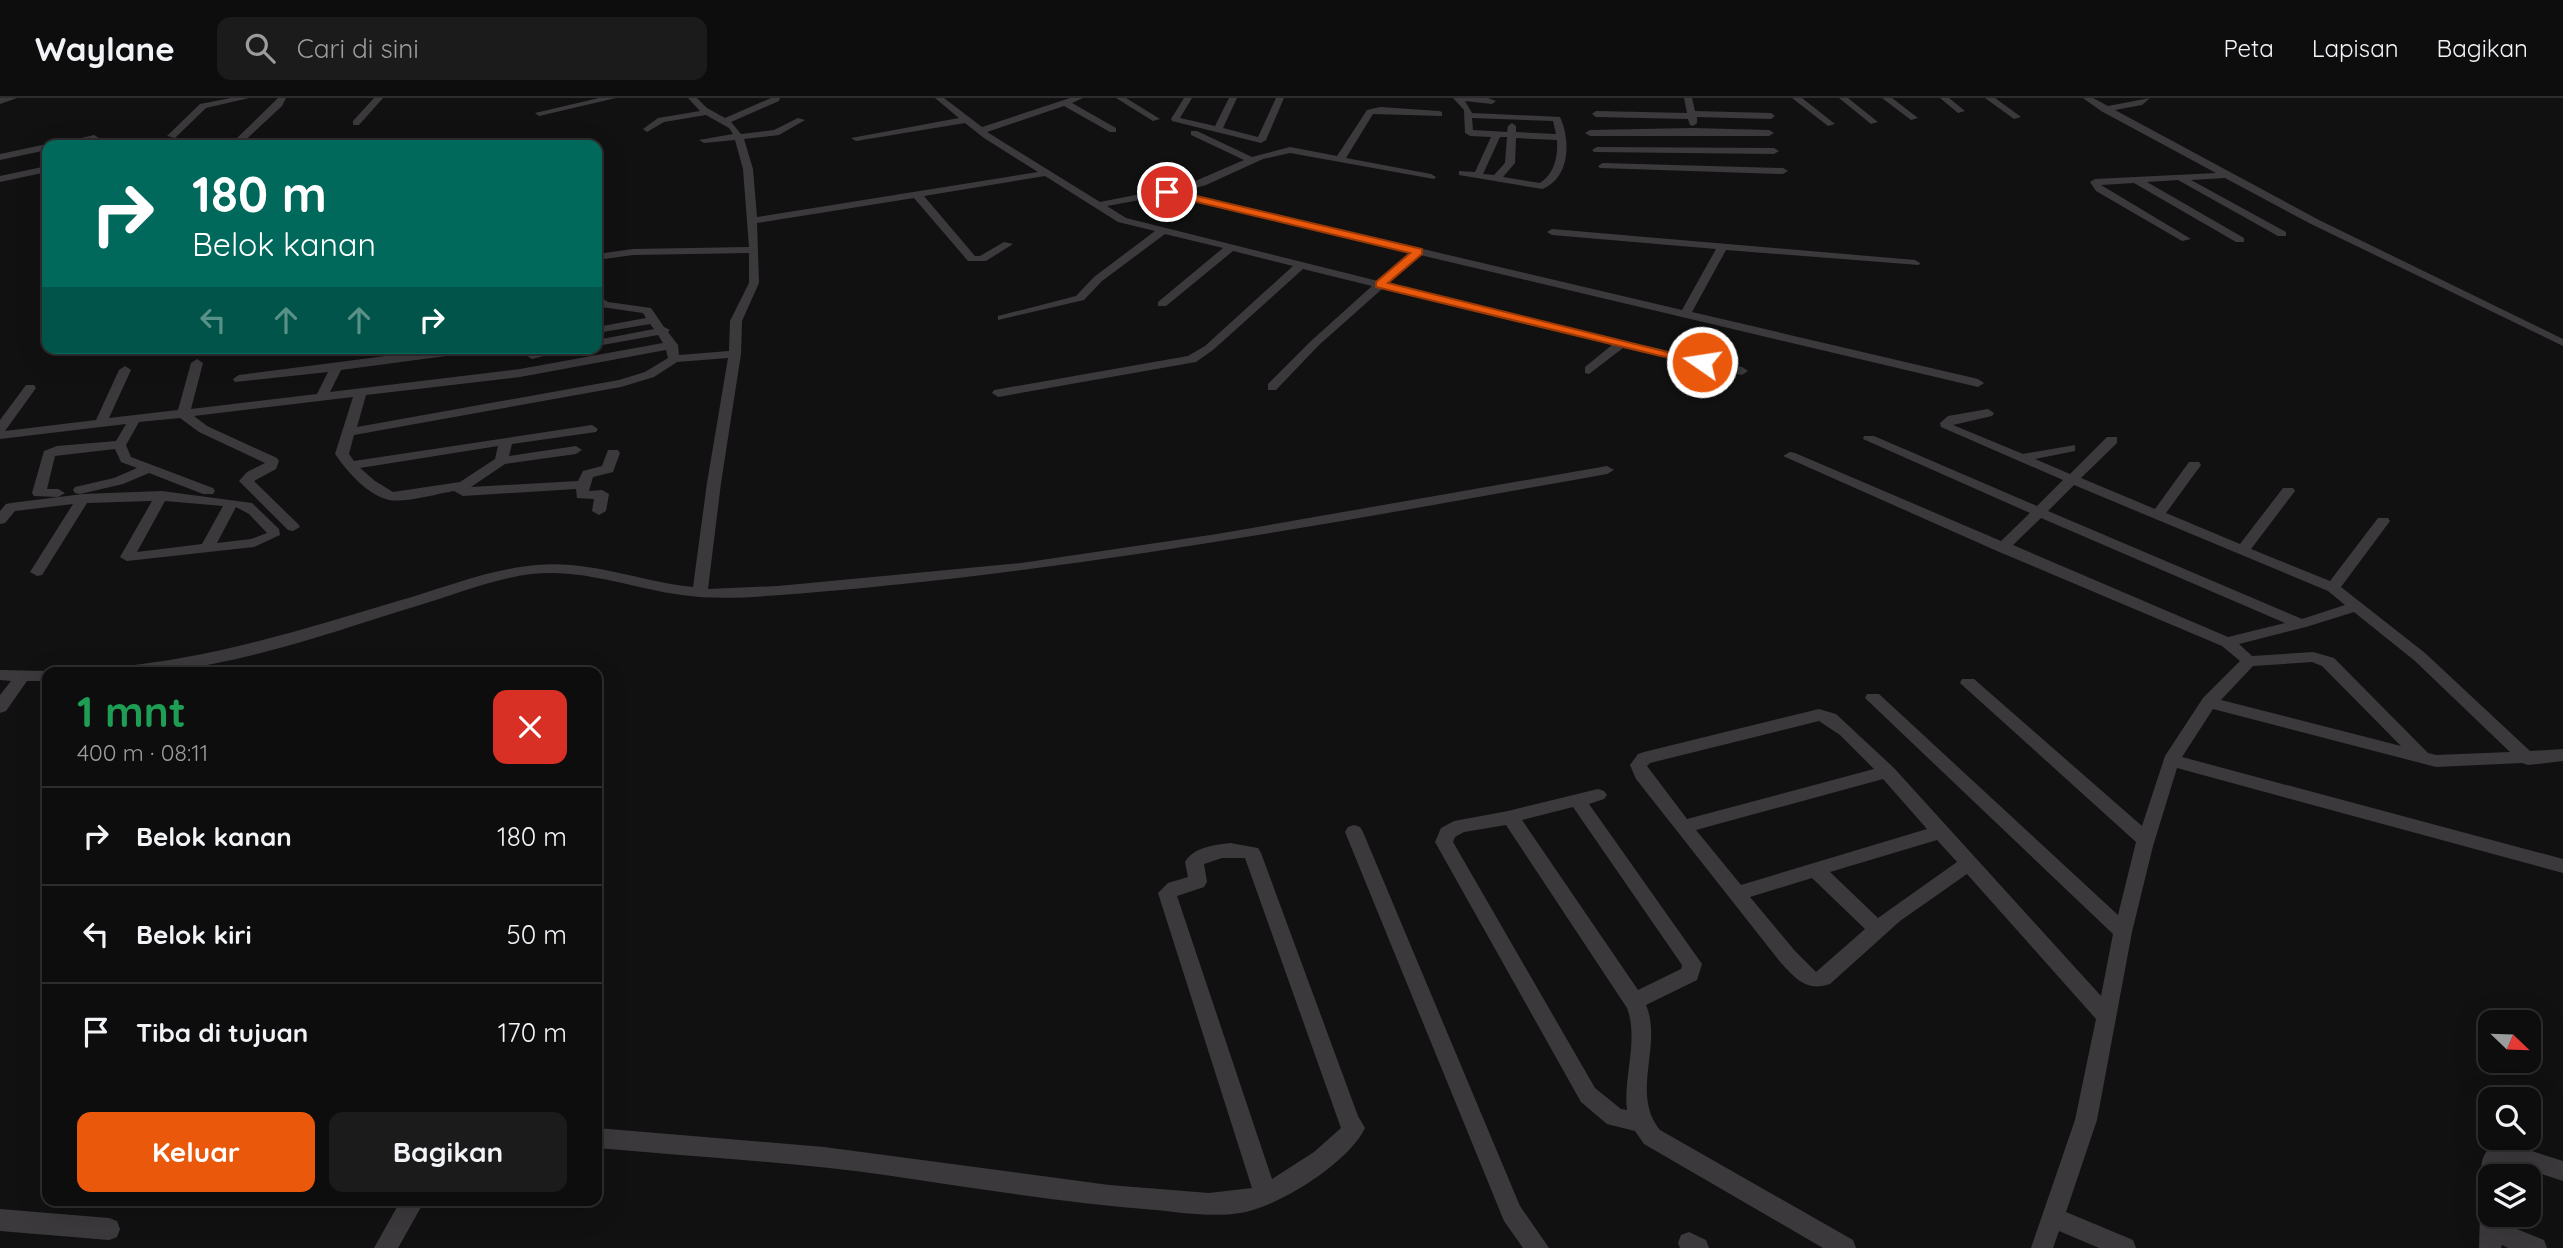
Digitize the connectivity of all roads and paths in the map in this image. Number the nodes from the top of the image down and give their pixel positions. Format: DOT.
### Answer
graph roads {
  1 [pos="12,98"];
  2 [pos="245,98"];
  3 [pos="282,98"];
  4 [pos="379,98"];
  5 [pos="612,98"];
  6 [pos="692,98"];
  7 [pos="939,98"];
  8 [pos="1079,98"];
  9 [pos="1120,98"];
  10 [pos="1233,98"];
  11 [pos="1280,98"];
  12 [pos="1458,98"];
  13 [pos="1680,98"];
  14 [pos="1688,98"];
  15 [pos="1796,98"];
  16 [pos="1843,98"];
  17 [pos="1886,98"];
  18 [pos="1944,98"];
  19 [pos="1990,98"];
  20 [pos="2087,98"];
  21 [pos="776,99"];
  22 [pos="1184,100"];
  23 [pos="2138,100"];
  24 [pos="0,101"];
  25 [pos="1492,101"];
  26 [pos="571,102"];
  27 [pos="1066,103"];
  28 [pos="2104,109"];
  29 [pos="1961,111"];
  30 [pos="707,112"];
  31 [pos="538,113"];
  32 [pos="1439,114"];
  33 [pos="1596,114"];
  34 [pos="1467,115"];
  35 [pos="1692,115"];
  36 [pos="583,116"];
  37 [pos="1771,116"];
  38 [pos="1513,117"];
  39 [pos="2017,117"];
  40 [pos="1914,118"];
  41 [pos="1156,119"];
  42 [pos="801,120"];
  43 [pos="965,120"];
  44 [pos="726,121"];
  45 [pos="1874,122"];
  46 [pos="356,123"];
  47 [pos="1831,124"];
  48 [pos="647,129"];
  49 [pos="1113,130"];
  50 [pos="1217,130"];
  51 [pos="980,131"];
  52 [pos="1194,133"];
  53 [pos="1590,133"];
  54 [pos="1769,134"];
  55 [pos="1496,135"];
  56 [pos="172,136"];
  57 [pos="1511,136"];
  58 [pos="739,137"];
  59 [pos="1561,137"];
  60 [pos="856,138"];
  61 [pos="1695,139"];
  62 [pos="240,140"];
  63 [pos="704,140"];
  64 [pos="1774,147"];
  65 [pos="42,148"];
  66 [pos="1597,150"];
  67 [pos="0,157"];
  68 [pos="1341,158"];
  69 [pos="1254,161"];
  70 [pos="1603,166"];
  71 [pos="42,170"];
  72 [pos="1702,170"];
  73 [pos="1783,171"];
  74 [pos="1049,173"];
  75 [pos="1462,173"];
  76 [pos="2227,175"];
  77 [pos="1478,176"];
  78 [pos="1432,177"];
  79 [pos="2179,177"];
  80 [pos="1497,178"];
  81 [pos="0,179"];
  82 [pos="41,180"];
  83 [pos="2136,180"];
  84 [pos="0,188"];
  85 [pos="1167,192"];
  86 [pos="918,196"];
  87 [pos="1099,205"];
  88 [pos="753,221"];
  89 [pos="1163,230"];
  90 [pos="1552,232"];
  91 [pos="2282,234"];
  92 [pos="2186,239"];
  93 [pos="2240,240"];
  94 [pos="1008,244"];
  95 [pos="1723,245"];
  96 [pos="1231,247"];
  97 [pos="754,250"];
  98 [pos="1418,251"];
  99 [pos="602,256"];
  100 [pos="1915,263"];
  101 [pos="1301,265"];
  102 [pos="1380,284"];
  103 [pos="602,303"];
  104 [pos="1163,304"];
  105 [pos="1686,313"];
  106 [pos="1002,318"];
  107 [pos="652,320"];
  108 [pos="602,329"];
  109 [pos="664,330"];
  110 [pos="602,342"];
  111 [pos="2563,343"];
  112 [pos="1621,344"];
  113 [pos="672,345"];
  114 [pos="397,354"];
  115 [pos="537,354"];
  116 [pos="735,354"];
  117 [pos="532,355"];
  118 [pos="674,359"];
  119 [pos="197,363"];
  120 [pos="336,367"];
  121 [pos="125,370"];
  122 [pos="1589,370"];
  123 [pos="1741,371"];
  124 [pos="239,379"];
  125 [pos="1978,383"];
  126 [pos="1272,387"];
  127 [pos="30,388"];
  128 [pos="361,392"];
  129 [pos="998,393"];
  130 [pos="322,397"];
  131 [pos="1988,413"];
  132 [pos="183,414"];
  133 [pos="135,419"];
  134 [pos="100,424"];
  135 [pos="0,429"];
  136 [pos="592,429"];
  137 [pos="349,432"];
  138 [pos="0,435"];
  139 [pos="1868,439"];
  140 [pos="2112,440"];
  141 [pos="506,441"];
  142 [pos="120,445"];
  143 [pos="2070,448"];
  144 [pos="576,450"];
  145 [pos="613,453"];
  146 [pos="1790,456"];
  147 [pos="2021,458"];
  148 [pos="126,459"];
  149 [pos="501,461"];
  150 [pos="2194,465"];
  151 [pos="350,466"];
  152 [pos="148,468"];
  153 [pos="608,469"];
  154 [pos="1607,470"];
  155 [pos="2072,480"];
  156 [pos="118,481"];
  157 [pos="583,485"];
  158 [pos="464,486"];
  159 [pos="208,491"];
  160 [pos="2288,491"];
  161 [pos="602,494"];
  162 [pos="162,495"];
  163 [pos="83,498"];
  164 [pos="231,503"];
  165 [pos="5,507"];
  166 [pos="599,511"];
  167 [pos="2038,514"];
  168 [pos="2157,516"];
  169 [pos="0,520"];
  170 [pos="2383,521"];
  171 [pos="293,527"];
  172 [pos="207,548"];
  173 [pos="2003,548"];
  174 [pos="2242,551"];
  175 [pos="37,572"];
  176 [pos="2333,588"];
  177 [pos="700,593"];
  178 [pos="2356,606"];
  179 [pos="2301,624"];
  180 [pos="2227,642"];
  181 [pos="2249,661"];
  182 [pos="172,667"];
  183 [pos="0,675"];
  184 [pos="42,676"];
  185 [pos="22,677"];
  186 [pos="1968,683"];
  187 [pos="1873,698"];
  188 [pos="2208,702"];
  189 [pos="0,707"];
  190 [pos="2563,755"];
  191 [pos="2423,758"];
  192 [pos="2528,759"];
  193 [pos="2171,760"];
  194 [pos="1888,772"];
  195 [pos="1598,795"];
  196 [pos="1577,800"];
  197 [pos="1513,817"];
  198 [pos="1685,826"];
  199 [pos="1354,832"];
  200 [pos="1940,832"];
  201 [pos="2146,840"];
  202 [pos="1969,863"];
  203 [pos="2563,866"];
  204 [pos="1816,870"];
  205 [pos="1739,894"];
  206 [pos="1878,930"];
  207 [pos="2123,932"];
  208 [pos="1634,1001"];
  209 [pos="2105,1016"];
  210 [pos="1640,1123"];
  211 [pos="602,1138"];
  212 [pos="2493,1164"];
  213 [pos="2541,1164"];
  214 [pos="2541,1164"];
  215 [pos="2563,1171"];
  216 [pos="1265,1193"];
  217 [pos="410,1206"];
  218 [pos="2052,1217"];
  219 [pos="0,1220"];
  220 [pos="109,1229"];
  221 [pos="2490,1231"];
  222 [pos="384,1248"];
  223 [pos="1538,1248"];
  224 [pos="1845,1248"];
  225 [pos="2042,1248"];
  226 [pos="2125,1248"];
  227 [pos="2536,1248"];
  1 -- 24 [label="street"];
  2 -- 56 [label="street"];
  3 -- 62 [label="street"];
  4 -- 46 [label="street"];
  5 -- 26 [label="street"];
  6 -- 30 [label="street"];
  7 -- 43 [label="street"];
  8 -- 27 [label="street"];
  9 -- 41 [label="street"];
  10 -- 50 [label="street"];
  11 -- 50 [label="street"];
  12 -- 25 [label="street"];
  12 -- 34 [label="street"];
  13 -- 14 [label="street"];
  14 -- 35 [label="street"];
  15 -- 47 [label="street"];
  16 -- 45 [label="street"];
  17 -- 40 [label="street"];
  18 -- 29 [label="street"];
  19 -- 39 [label="street"];
  20 -- 28 [label="street"];
  21 -- 44 [label="street"];
  22 -- 50 [label="street"];
  23 -- 28 [label="street"];
  26 -- 31 [label="street"];
  26 -- 36 [label="street"];
  27 -- 49 [label="street"];
  27 -- 51 [label="street"];
  28 -- 76 [label="street"];
  30 -- 44 [label="street"];
  30 -- 48 [label="street"];
  32 -- 68 [label="street"];
  33 -- 35 [label="street"];
  34 -- 38 [label="street"];
  34 -- 55 [label="street"];
  35 -- 37 [label="street"];
  35 -- 61 [label="street"];
  38 -- 57 [label="street"];
  38 -- 59 [label="street"];
  42 -- 58 [label="street"];
  43 -- 51 [label="street"];
  43 -- 60 [label="street"];
  44 -- 58 [label="street"];
  51 -- 74 [label="street"];
  52 -- 69 [label="street"];
  53 -- 61 [label="street"];
  54 -- 61 [label="street"];
  55 -- 57 [label="street"];
  55 -- 77 [label="street"];
  57 -- 59 [label="street"];
  57 -- 80 [label="street"];
  58 -- 63 [label="street"];
  58 -- 88 [label="street"];
  59 -- 80 [label="street"];
  61 -- 64 [label="street"];
  61 -- 66 [label="street"];
  61 -- 72 [label="street"];
  65 -- 67 [label="street"];
  68 -- 69 [label="street"];
  68 -- 78 [label="street"];
  69 -- 85 [label="street"];
  70 -- 72 [label="street"];
  71 -- 81 [label="street"];
  72 -- 73 [label="street"];
  74 -- 86 [label="street"];
  74 -- 87 [label="street"];
  75 -- 77 [label="street"];
  76 -- 79 [label="street"];
  76 -- 111 [label="street"];
  77 -- 80 [label="street"];
  79 -- 83 [label="street"];
  79 -- 91 [label="street"];
  82 -- 84 [label="street"];
  83 -- 92 [label="street"];
  83 -- 93 [label="street"];
  85 -- 87 [label="street"];
  85 -- 98 [label="street"];
  86 -- 88 [label="street"];
  86 -- 94 [label="street"];
  87 -- 89 [label="street"];
  88 -- 97 [label="street"];
  89 -- 96 [label="street"];
  89 -- 106 [label="street"];
  90 -- 95 [label="street"];
  95 -- 100 [label="street"];
  95 -- 105 [label="street"];
  96 -- 101 [label="street"];
  96 -- 104 [label="street"];
  97 -- 99 [label="street"];
  97 -- 116 [label="street"];
  98 -- 102 [label="street"];
  98 -- 105 [label="street"];
  101 -- 102 [label="street"];
  101 -- 129 [label="street"];
  102 -- 112 [label="street"];
  102 -- 126 [label="street"];
  103 -- 107 [label="street"];
  105 -- 125 [label="street"];
  107 -- 108 [label="street"];
  107 -- 109 [label="street"];
  109 -- 110 [label="street"];
  109 -- 113 [label="street"];
  112 -- 122 [label="street"];
  112 -- 123 [label="street"];
  113 -- 118 [label="street"];
  113 -- 128 [label="street"];
  114 -- 120 [label="street"];
  115 -- 117 [label="street"];
  116 -- 118 [label="street"];
  116 -- 177 [label="street"];
  118 -- 137 [label="street"];
  119 -- 132 [label="street"];
  120 -- 124 [label="street"];
  120 -- 130 [label="street"];
  121 -- 134 [label="street"];
  127 -- 135 [label="street"];
  128 -- 130 [label="street"];
  128 -- 137 [label="street"];
  130 -- 132 [label="street"];
  131 -- 147 [label="street"];
  132 -- 133 [label="street"];
  132 -- 171 [label="street"];
  133 -- 134 [label="street"];
  133 -- 142 [label="street"];
  134 -- 138 [label="street"];
  136 -- 141 [label="street"];
  137 -- 151 [label="street"];
  139 -- 167 [label="street"];
  140 -- 155 [label="street"];
  141 -- 149 [label="street"];
  141 -- 151 [label="street"];
  142 -- 148 [label="street"];
  142 -- 156 [label="street"];
  143 -- 147 [label="street"];
  144 -- 149 [label="street"];
  145 -- 153 [label="street"];
  146 -- 173 [label="street"];
  147 -- 155 [label="street"];
  148 -- 152 [label="street"];
  148 -- 156 [label="street"];
  149 -- 158 [label="street"];
  150 -- 168 [label="street"];
  151 -- 158 [label="street"];
  152 -- 156 [label="street"];
  152 -- 159 [label="street"];
  153 -- 157 [label="street"];
  153 -- 161 [label="street"];
  154 -- 177 [label="street"];
  155 -- 167 [label="street"];
  155 -- 168 [label="street"];
  157 -- 158 [label="street"];
  157 -- 161 [label="street"];
  160 -- 174 [label="street"];
  161 -- 166 [label="street"];
  162 -- 163 [label="street"];
  162 -- 164 [label="street"];
  162 -- 172 [label="street"];
  163 -- 165 [label="street"];
  163 -- 175 [label="street"];
  164 -- 172 [label="street"];
  164 -- 172 [label="street"];
  165 -- 169 [label="street"];
  167 -- 173 [label="street"];
  167 -- 179 [label="street"];
  168 -- 174 [label="street"];
  170 -- 176 [label="street"];
  173 -- 180 [label="street"];
  174 -- 176 [label="street"];
  176 -- 178 [label="street"];
  177 -- 182 [label="street"];
  178 -- 179 [label="street"];
  178 -- 192 [label="street"];
  179 -- 180 [label="street"];
  180 -- 181 [label="street"];
  181 -- 188 [label="street"];
  181 -- 191 [label="street"];
  183 -- 185 [label="street"];
  184 -- 185 [label="street"];
  185 -- 189 [label="street"];
  186 -- 201 [label="street"];
  187 -- 207 [label="street"];
  188 -- 191 [label="street"];
  188 -- 193 [label="street"];
  190 -- 192 [label="street"];
  191 -- 192 [label="street"];
  193 -- 201 [label="street"];
  193 -- 203 [label="street"];
  194 -- 198 [label="street"];
  194 -- 198 [label="street"];
  194 -- 200 [label="street"];
  195 -- 196 [label="street"];
  196 -- 197 [label="street"];
  196 -- 208 [label="street"];
  197 -- 208 [label="street"];
  197 -- 210 [label="street"];
  198 -- 205 [label="street"];
  199 -- 223 [label="street"];
  200 -- 202 [label="street"];
  200 -- 204 [label="street"];
  201 -- 207 [label="street"];
  202 -- 206 [label="street"];
  202 -- 209 [label="street"];
  204 -- 205 [label="street"];
  204 -- 206 [label="street"];
  205 -- 206 [label="street"];
  207 -- 209 [label="street"];
  208 -- 210 [label="street"];
  209 -- 218 [label="street"];
  210 -- 224 [label="street"];
  211 -- 216 [label="street"];
  212 -- 213 [label="street"];
  214 -- 215 [label="street"];
  216 -- 216 [label="street"];
  217 -- 222 [label="street"];
  218 -- 225 [label="street"];
  218 -- 226 [label="street"];
  219 -- 220 [label="street"];
  221 -- 227 [label="street"];
}
